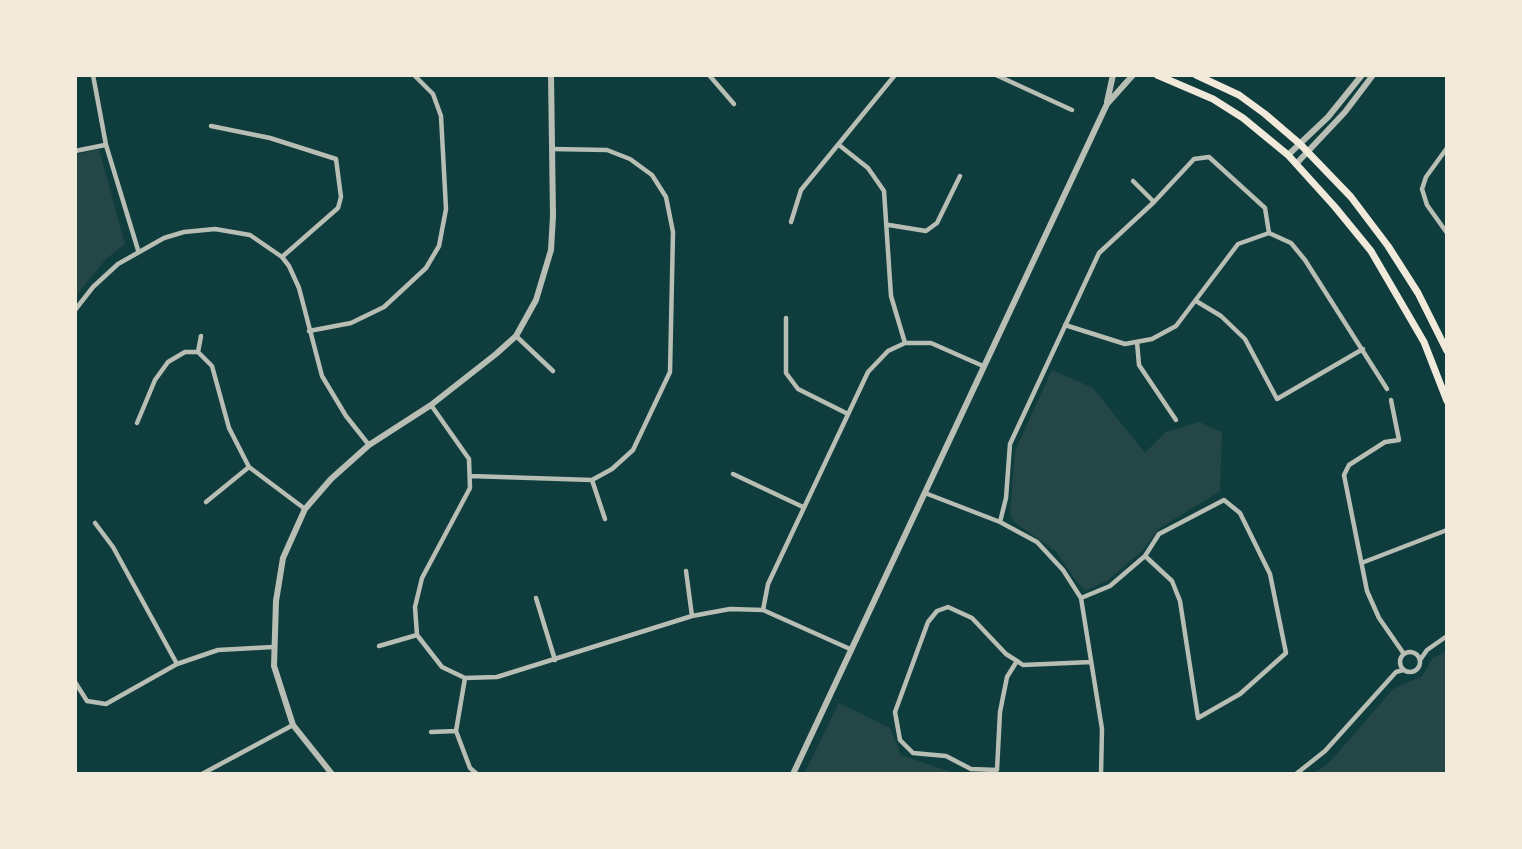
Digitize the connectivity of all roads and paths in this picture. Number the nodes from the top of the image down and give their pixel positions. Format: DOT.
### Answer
graph roads {
  1 [pos="93,75"];
  2 [pos="551,75"];
  3 [pos="709,75"];
  4 [pos="895,75"];
  5 [pos="996,75"];
  6 [pos="1113,75"];
  7 [pos="1133,75"];
  8 [pos="1157,75"];
  9 [pos="1196,75"];
  10 [pos="1362,75"];
  11 [pos="1374,75"];
  12 [pos="416,76"];
  13 [pos="734,104"];
  14 [pos="1107,104"];
  15 [pos="1072,110"];
  16 [pos="211,125"];
  17 [pos="1300,144"];
  18 [pos="106,145"];
  19 [pos="839,145"];
  20 [pos="1447,148"];
  21 [pos="551,149"];
  22 [pos="75,151"];
  23 [pos="1308,152"];
  24 [pos="1288,155"];
  25 [pos="1296,164"];
  26 [pos="960,176"];
  27 [pos="1133,181"];
  28 [pos="1154,202"];
  29 [pos="791,222"];
  30 [pos="889,225"];
  31 [pos="1446,231"];
  32 [pos="1269,233"];
  33 [pos="138,250"];
  34 [pos="282,257"];
  35 [pos="1196,301"];
  36 [pos="75,310"];
  37 [pos="786,318"];
  38 [pos="1065,325"];
  39 [pos="309,331"];
  40 [pos="201,336"];
  41 [pos="516,336"];
  42 [pos="1137,342"];
  43 [pos="905,344"];
  44 [pos="1363,349"];
  45 [pos="1447,351"];
  46 [pos="198,352"];
  47 [pos="983,366"];
  48 [pos="553,371"];
  49 [pos="1387,389"];
  50 [pos="1391,400"];
  51 [pos="1447,401"];
  52 [pos="431,405"];
  53 [pos="848,414"];
  54 [pos="1176,420"];
  55 [pos="137,423"];
  56 [pos="369,445"];
  57 [pos="249,467"];
  58 [pos="733,474"];
  59 [pos="470,476"];
  60 [pos="592,480"];
  61 [pos="925,494"];
  62 [pos="206,502"];
  63 [pos="803,507"];
  64 [pos="305,509"];
  65 [pos="606,519"];
  66 [pos="1000,522"];
  67 [pos="95,523"];
  68 [pos="1447,530"];
  69 [pos="1145,556"];
  70 [pos="1364,562"];
  71 [pos="686,571"];
  72 [pos="536,598"];
  73 [pos="1081,598"];
  74 [pos="763,610"];
  75 [pos="692,616"];
  76 [pos="417,635"];
  77 [pos="1447,636"];
  78 [pos="379,646"];
  79 [pos="273,648"];
  80 [pos="850,649"];
  81 [pos="1404,654"];
  82 [pos="555,660"];
  83 [pos="1420,660"];
  84 [pos="1017,661"];
  85 [pos="1091,662"];
  86 [pos="177,664"];
  87 [pos="1403,670"];
  88 [pos="465,678"];
  89 [pos="75,682"];
  90 [pos="293,725"];
  91 [pos="456,731"];
  92 [pos="431,732"];
  93 [pos="202,774"];
  94 [pos="332,774"];
  95 [pos="477,774"];
  96 [pos="793,774"];
  97 [pos="1101,774"];
  98 [pos="1296,774"];
  1 -- 18 [label="street"];
  2 -- 21 [label="street"];
  3 -- 13 [label="street"];
  4 -- 19 [label="street"];
  5 -- 15 [label="street"];
  6 -- 14 [label="street"];
  7 -- 14 [label="street"];
  8 -- 24 [label="main road"];
  9 -- 17 [label="main road"];
  10 -- 17 [label="street"];
  11 -- 23 [label="street"];
  12 -- 39 [label="street"];
  14 -- 47 [label="street"];
  16 -- 34 [label="street"];
  17 -- 23 [label="main road"];
  17 -- 24 [label="street"];
  18 -- 22 [label="street"];
  18 -- 33 [label="street"];
  19 -- 29 [label="street"];
  19 -- 30 [label="street"];
  20 -- 31 [label="street"];
  21 -- 41 [label="street"];
  21 -- 60 [label="street"];
  23 -- 25 [label="street"];
  23 -- 45 [label="main road"];
  24 -- 25 [label="main road"];
  25 -- 51 [label="main road"];
  26 -- 30 [label="street"];
  27 -- 28 [label="street"];
  28 -- 32 [label="street"];
  28 -- 38 [label="street"];
  30 -- 43 [label="street"];
  32 -- 35 [label="street"];
  32 -- 44 [label="street"];
  33 -- 34 [label="street"];
  33 -- 36 [label="street"];
  34 -- 39 [label="street"];
  35 -- 42 [label="street"];
  35 -- 44 [label="street"];
  37 -- 53 [label="street"];
  38 -- 42 [label="street"];
  38 -- 66 [label="street"];
  39 -- 56 [label="street"];
  40 -- 46 [label="street"];
  41 -- 48 [label="street"];
  41 -- 52 [label="street"];
  42 -- 54 [label="street"];
  43 -- 47 [label="street"];
  43 -- 53 [label="street"];
  44 -- 49 [label="street"];
  46 -- 55 [label="street"];
  46 -- 57 [label="street"];
  47 -- 61 [label="street"];
  50 -- 70 [label="street"];
  52 -- 56 [label="street"];
  52 -- 59 [label="street"];
  53 -- 63 [label="street"];
  56 -- 64 [label="street"];
  57 -- 62 [label="street"];
  57 -- 64 [label="street"];
  58 -- 63 [label="street"];
  59 -- 60 [label="street"];
  59 -- 76 [label="street"];
  60 -- 65 [label="street"];
  61 -- 66 [label="street"];
  61 -- 80 [label="street"];
  63 -- 74 [label="street"];
  64 -- 79 [label="street"];
  66 -- 73 [label="street"];
  67 -- 86 [label="street"];
  68 -- 70 [label="street"];
  69 -- 69 [label="street"];
  69 -- 73 [label="street"];
  70 -- 81 [label="street"];
  71 -- 75 [label="street"];
  72 -- 82 [label="street"];
  73 -- 85 [label="street"];
  74 -- 75 [label="street"];
  74 -- 80 [label="street"];
  75 -- 82 [label="street"];
  76 -- 78 [label="street"];
  76 -- 88 [label="street"];
  77 -- 83 [label="street"];
  79 -- 86 [label="street"];
  79 -- 90 [label="street"];
  80 -- 96 [label="street"];
  81 -- 83 [label="street"];
  81 -- 87 [label="street"];
  82 -- 88 [label="street"];
  83 -- 87 [label="street"];
  84 -- 84 [label="street"];
  84 -- 85 [label="street"];
  85 -- 97 [label="street"];
  86 -- 89 [label="street"];
  87 -- 98 [label="street"];
  88 -- 91 [label="street"];
  90 -- 93 [label="street"];
  90 -- 94 [label="street"];
  91 -- 92 [label="street"];
  91 -- 95 [label="street"];
}
